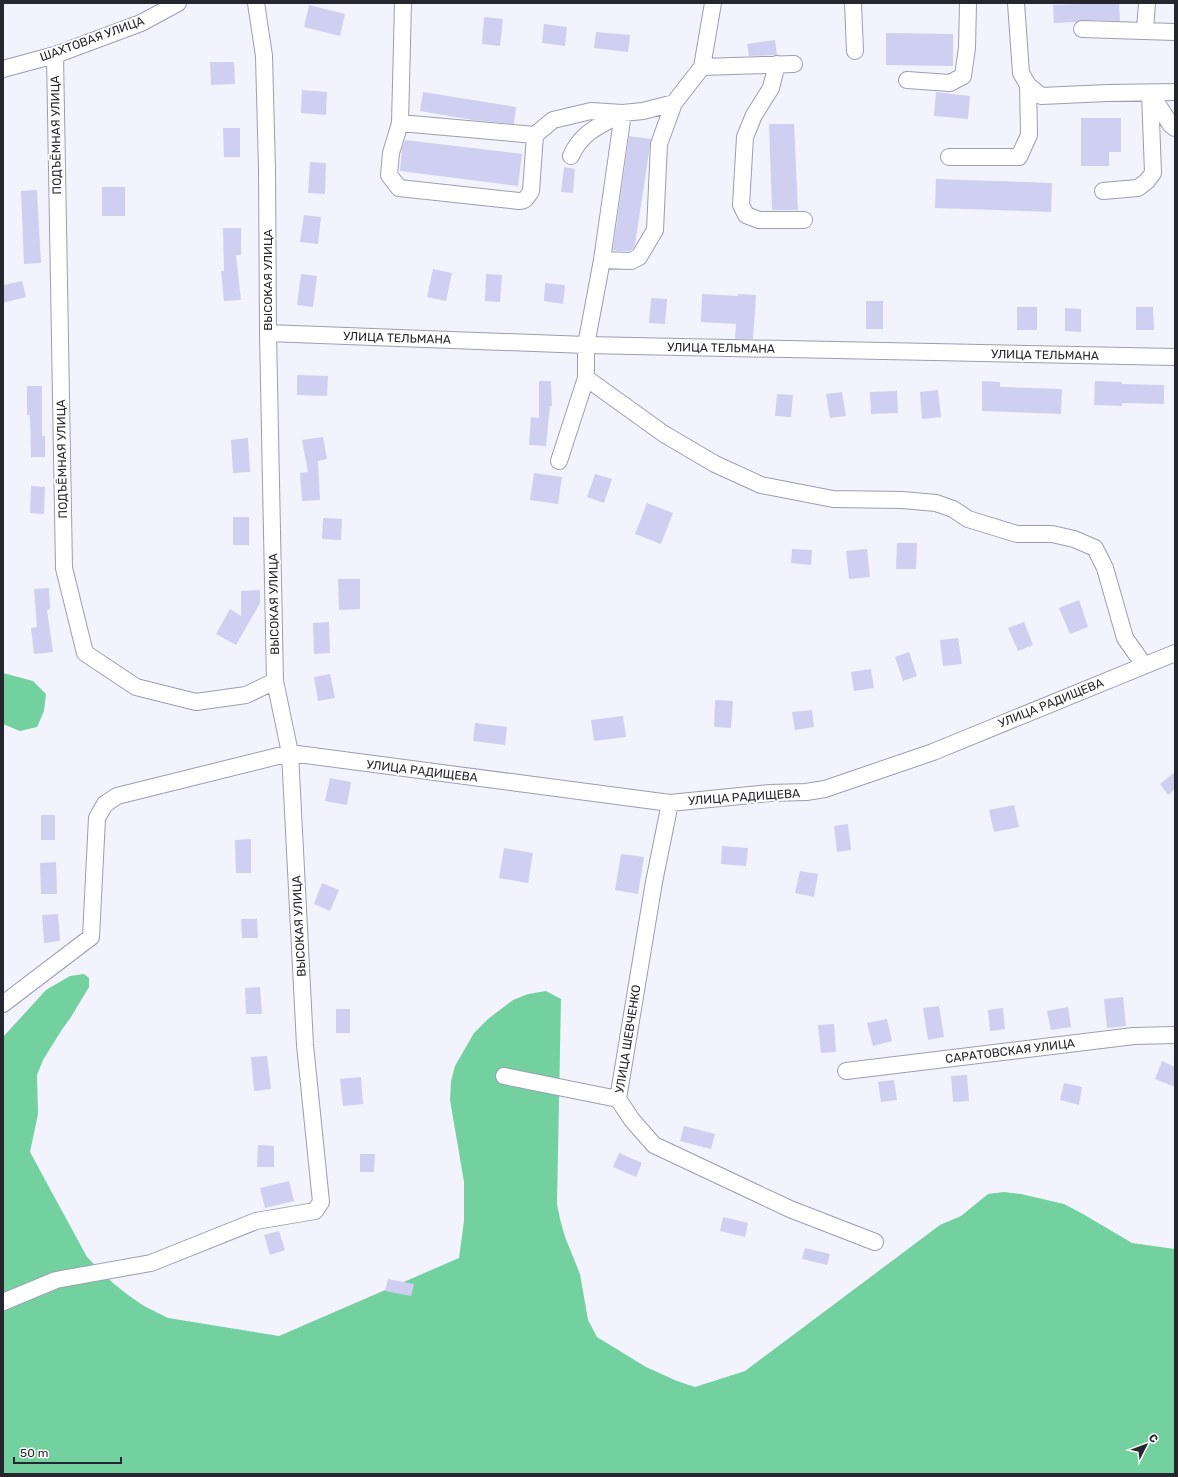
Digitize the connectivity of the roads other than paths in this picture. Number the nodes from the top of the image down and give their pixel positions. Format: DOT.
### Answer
graph roads {
  1 [pos="178,3"];
  2 [pos="256,3"];
  3 [pos="403,3"];
  4 [pos="713,3"];
  5 [pos="853,3"];
  6 [pos="968,3"];
  7 [pos="1016,3"];
  8 [pos="1147,3"];
  9 [pos="1082,29"];
  10 [pos="1145,30"];
  11 [pos="1175,32"];
  12 [pos="855,51"];
  13 [pos="54,55"];
  14 [pos="777,64"];
  15 [pos="794,64"];
  16 [pos="702,67"];
  17 [pos="3,69"];
  18 [pos="907,80"];
  19 [pos="1028,85"];
  20 [pos="1175,92"];
  21 [pos="1150,93"];
  22 [pos="674,103"];
  23 [pos="622,113"];
  24 [pos="400,123"];
  25 [pos="1175,128"];
  26 [pos="535,135"];
  27 [pos="571,156"];
  28 [pos="949,157"];
  29 [pos="1104,191"];
  30 [pos="804,220"];
  31 [pos="602,260"];
  32 [pos="268,333"];
  33 [pos="586,346"];
  34 [pos="1175,357"];
  35 [pos="586,378"];
  36 [pos="559,461"];
  37 [pos="1175,652"];
  38 [pos="1144,664"];
  39 [pos="275,682"];
  40 [pos="290,754"];
  41 [pos="670,803"];
  42 [pos="3,1004"];
  43 [pos="1175,1035"];
  44 [pos="846,1071"];
  45 [pos="504,1076"];
  46 [pos="618,1099"];
  47 [pos="875,1242"];
  48 [pos="3,1302"];
  1 -- 13 [label="street, ШАХТОВАЯ УЛИЦА"];
  2 -- 32 [label="street, ВЫСОКАЯ УЛИЦА"];
  3 -- 24 [label="street"];
  4 -- 16 [label="street"];
  5 -- 12 [label="street"];
  6 -- 18 [label="street"];
  7 -- 19 [label="street"];
  8 -- 10 [label="street"];
  9 -- 10 [label="street"];
  10 -- 11 [label="street"];
  13 -- 17 [label="street, ШАХТОВАЯ УЛИЦА"];
  13 -- 39 [label="street, ПОДЪЁМНАЯ УЛИЦА"];
  14 -- 15 [label="street"];
  14 -- 16 [label="street"];
  14 -- 30 [label="street"];
  16 -- 22 [label="street"];
  19 -- 21 [label="street"];
  19 -- 28 [label="street"];
  20 -- 21 [label="street"];
  21 -- 25 [label="street"];
  21 -- 29 [label="street"];
  22 -- 23 [label="street"];
  22 -- 31 [label="street"];
  23 -- 26 [label="street"];
  23 -- 27 [label="street"];
  23 -- 31 [label="street"];
  24 -- 26 [label="street"];
  24 -- 26 [label="street"];
  31 -- 33 [label="street"];
  32 -- 33 [label="street, УЛИЦА ТЕЛЬМАНА"];
  32 -- 39 [label="street, ВЫСОКАЯ УЛИЦА"];
  33 -- 34 [label="street, УЛИЦА ТЕЛЬМАНА"];
  33 -- 35 [label="street"];
  35 -- 36 [label="street"];
  35 -- 38 [label="street"];
  37 -- 38 [label="street, УЛИЦА РАДИЩЕВА"];
  38 -- 41 [label="street, УЛИЦА РАДИЩЕВА"];
  39 -- 40 [label="street, ВЫСОКАЯ УЛИЦА"];
  40 -- 41 [label="street, УЛИЦА РАДИЩЕВА"];
  40 -- 42 [label="street"];
  40 -- 48 [label="street, ВЫСОКАЯ УЛИЦА"];
  41 -- 46 [label="street, УЛИЦА ШЕВЧЕНКО"];
  43 -- 44 [label="street, САРАТОВСКАЯ УЛИЦА"];
  45 -- 46 [label="street"];
  46 -- 47 [label="street, УЛИЦА ШЕВЧЕНКО"];
}
